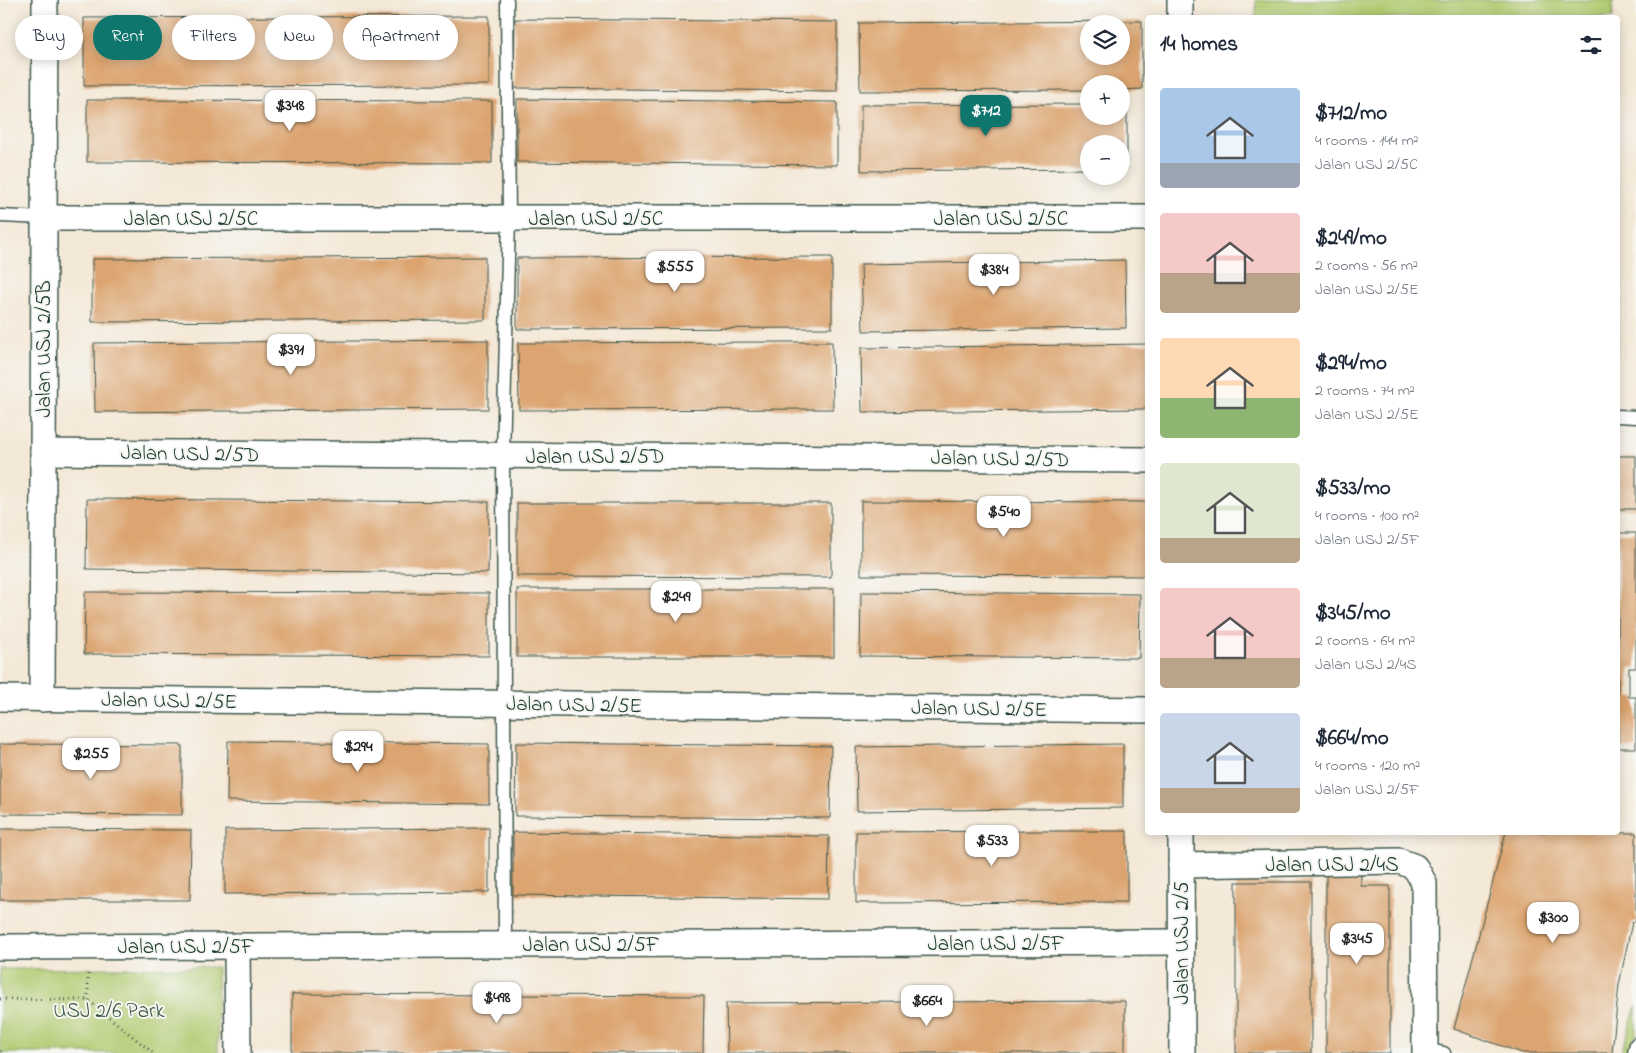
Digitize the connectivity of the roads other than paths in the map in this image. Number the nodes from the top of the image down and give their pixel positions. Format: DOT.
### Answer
graph roads {
  1 [pos="45,0"];
  2 [pos="507,0"];
  3 [pos="1180,0"];
  4 [pos="1180,15"];
  5 [pos="0,216"];
  6 [pos="44,218"];
  7 [pos="509,218"];
  8 [pos="1145,218"];
  9 [pos="1620,416"];
  10 [pos="1636,417"];
  11 [pos="43,452"];
  12 [pos="503,456"];
  13 [pos="1145,460"];
  14 [pos="0,698"];
  15 [pos="42,699"];
  16 [pos="504,703"];
  17 [pos="1145,710"];
  18 [pos="1181,835"];
  19 [pos="1181,865"];
  20 [pos="1182,942"];
  21 [pos="505,945"];
  22 [pos="237,946"];
  23 [pos="0,947"];
  24 [pos="1636,1044"];
  25 [pos="1431,1052"];
  26 [pos="238,1053"];
  27 [pos="1182,1053"];
  28 [pos="1634,1053"];
  1 -- 6 [label="street, Jalan USJ 2/5B"];
  2 -- 7 [label="lane"];
  3 -- 4 [label="street"];
  5 -- 6 [label="lane"];
  6 -- 7 [label="street, Jalan USJ 2/5C"];
  6 -- 11 [label="street, Jalan USJ 2/5B"];
  7 -- 8 [label="street, Jalan USJ 2/5C"];
  7 -- 12 [label="lane"];
  9 -- 10 [label="lane"];
  11 -- 12 [label="street, Jalan USJ 2/5D"];
  11 -- 15 [label="street, Jalan USJ 2/5B"];
  12 -- 13 [label="street, Jalan USJ 2/5D"];
  12 -- 16 [label="lane"];
  14 -- 15 [label="street, Jalan USJ 2/5E"];
  15 -- 16 [label="street, Jalan USJ 2/5E"];
  16 -- 17 [label="street, Jalan USJ 2/5E"];
  16 -- 21 [label="lane"];
  18 -- 19 [label="street, Jalan USJ 2/5"];
  19 -- 20 [label="street, Jalan USJ 2/5"];
  19 -- 25 [label="street, Jalan USJ 2/4S"];
  20 -- 21 [label="street, Jalan USJ 2/5F"];
  20 -- 27 [label="street, Jalan USJ 2/5"];
  21 -- 22 [label="street, Jalan USJ 2/5F"];
  22 -- 23 [label="street, Jalan USJ 2/5F"];
  22 -- 26 [label="street"];
  24 -- 28 [label="lane"];
}
